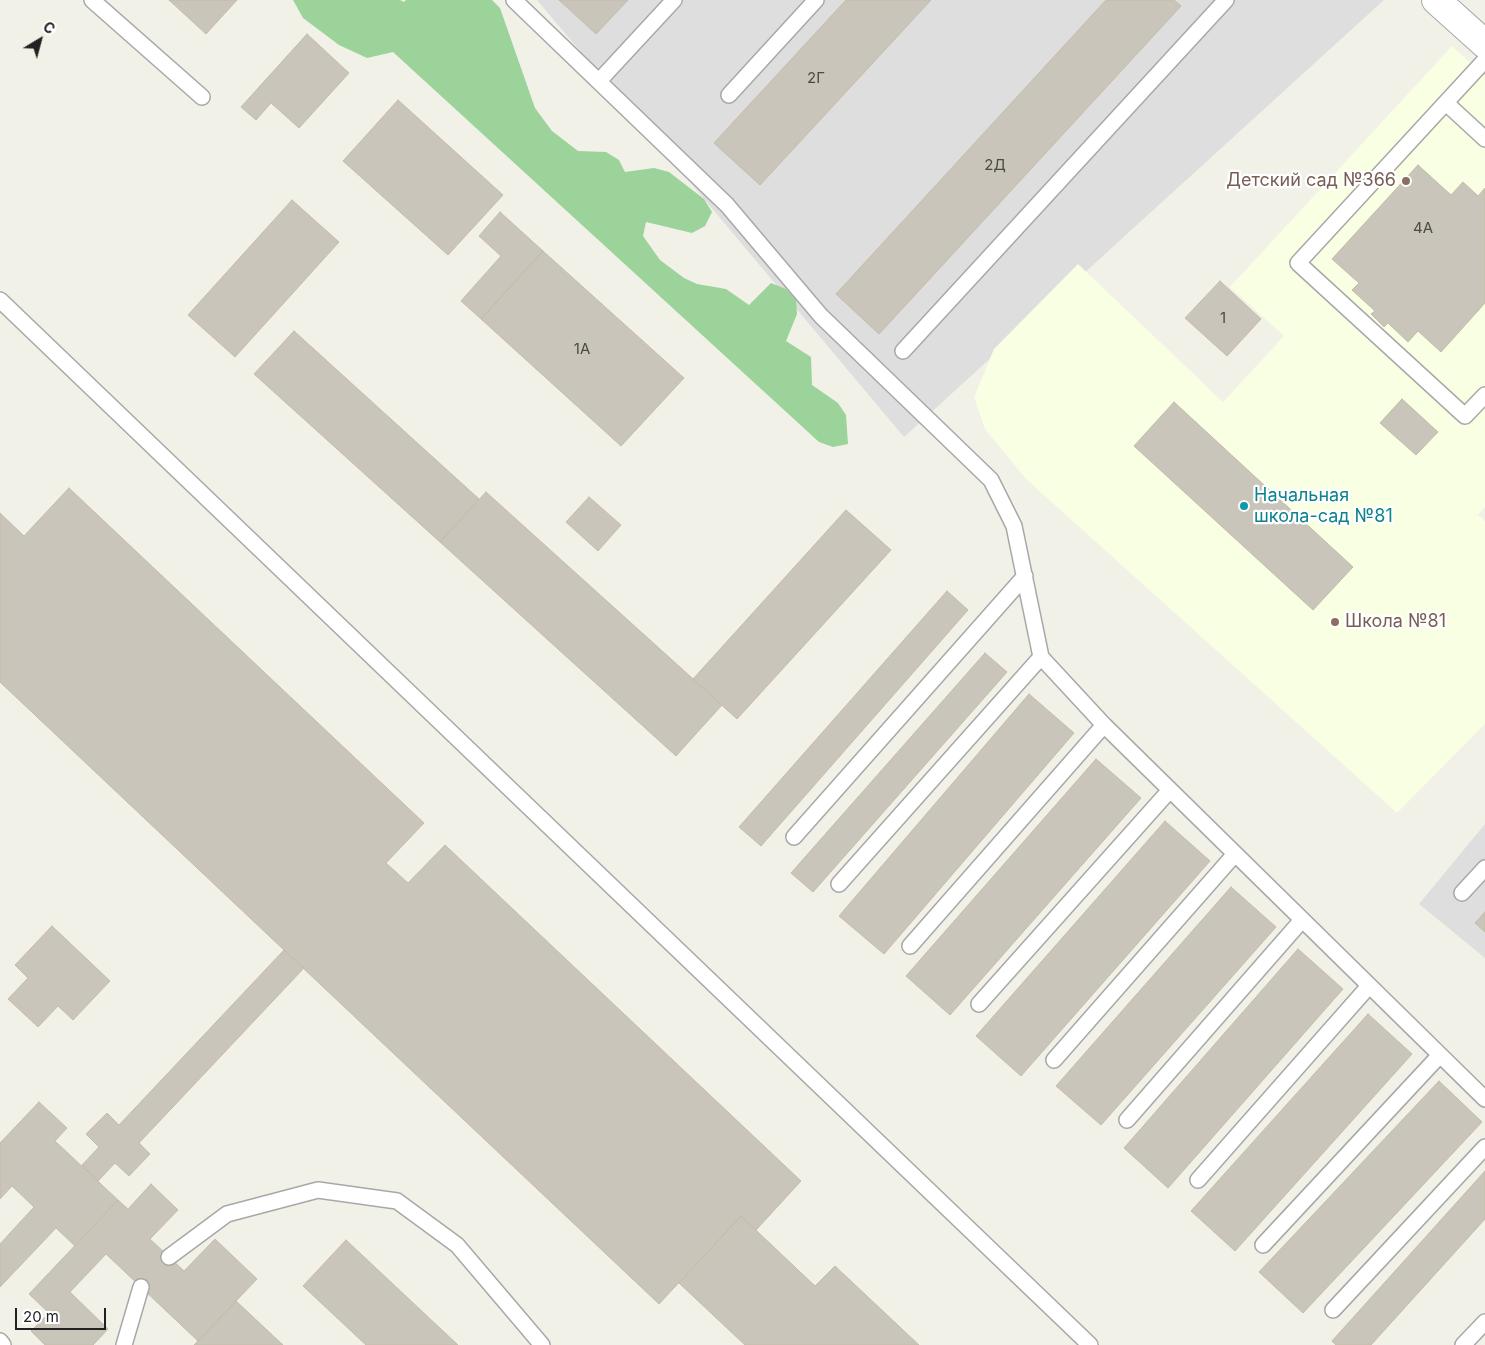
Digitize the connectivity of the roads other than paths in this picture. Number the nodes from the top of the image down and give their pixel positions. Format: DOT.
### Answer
graph roads {
  1 [pos="92,0"];
  2 [pos="514,0"];
  3 [pos="674,0"];
  4 [pos="816,0"];
  5 [pos="1226,0"];
  6 [pos="1436,0"];
  7 [pos="1485,44"];
  8 [pos="1485,60"];
  9 [pos="599,81"];
  10 [pos="729,94"];
  11 [pos="202,97"];
  12 [pos="1446,103"];
  13 [pos="1485,139"];
  14 [pos="0,300"];
  15 [pos="902,351"];
  16 [pos="1485,395"];
  17 [pos="1025,576"];
  18 [pos="1041,657"];
  19 [pos="1104,725"];
  20 [pos="1170,790"];
  21 [pos="794,836"];
  22 [pos="1235,854"];
  23 [pos="1485,868"];
  24 [pos="840,884"];
  25 [pos="1462,893"];
  26 [pos="1302,920"];
  27 [pos="910,946"];
  28 [pos="1369,986"];
  29 [pos="980,1004"];
  30 [pos="1440,1055"];
  31 [pos="1054,1060"];
  32 [pos="1485,1099"];
  33 [pos="1127,1120"];
  34 [pos="1485,1147"];
  35 [pos="1198,1180"];
  36 [pos="1263,1245"];
  37 [pos="169,1257"];
  38 [pos="141,1287"];
  39 [pos="1333,1310"];
  40 [pos="1485,1322"];
  41 [pos="0,1341"];
  42 [pos="3,1345"];
  43 [pos="124,1345"];
  44 [pos="542,1345"];
  45 [pos="1090,1345"];
  46 [pos="1463,1345"];
  1 -- 11 [label="lane"];
  2 -- 9 [label="lane"];
  3 -- 9 [label="lane"];
  4 -- 10 [label="lane"];
  5 -- 15 [label="lane"];
  6 -- 7 [label="street"];
  8 -- 12 [label="lane"];
  9 -- 17 [label="lane"];
  12 -- 13 [label="lane"];
  12 -- 16 [label="lane"];
  14 -- 45 [label="lane"];
  17 -- 18 [label="lane"];
  17 -- 21 [label="lane"];
  18 -- 19 [label="lane"];
  18 -- 24 [label="lane"];
  19 -- 20 [label="lane"];
  19 -- 27 [label="lane"];
  20 -- 22 [label="lane"];
  20 -- 29 [label="lane"];
  22 -- 26 [label="lane"];
  22 -- 31 [label="lane"];
  23 -- 25 [label="lane"];
  26 -- 28 [label="lane"];
  26 -- 33 [label="lane"];
  28 -- 30 [label="lane"];
  28 -- 35 [label="lane"];
  30 -- 32 [label="lane"];
  30 -- 36 [label="lane"];
  34 -- 39 [label="lane"];
  37 -- 44 [label="lane"];
  38 -- 43 [label="lane"];
  40 -- 46 [label="lane"];
  41 -- 42 [label="lane"];
}
